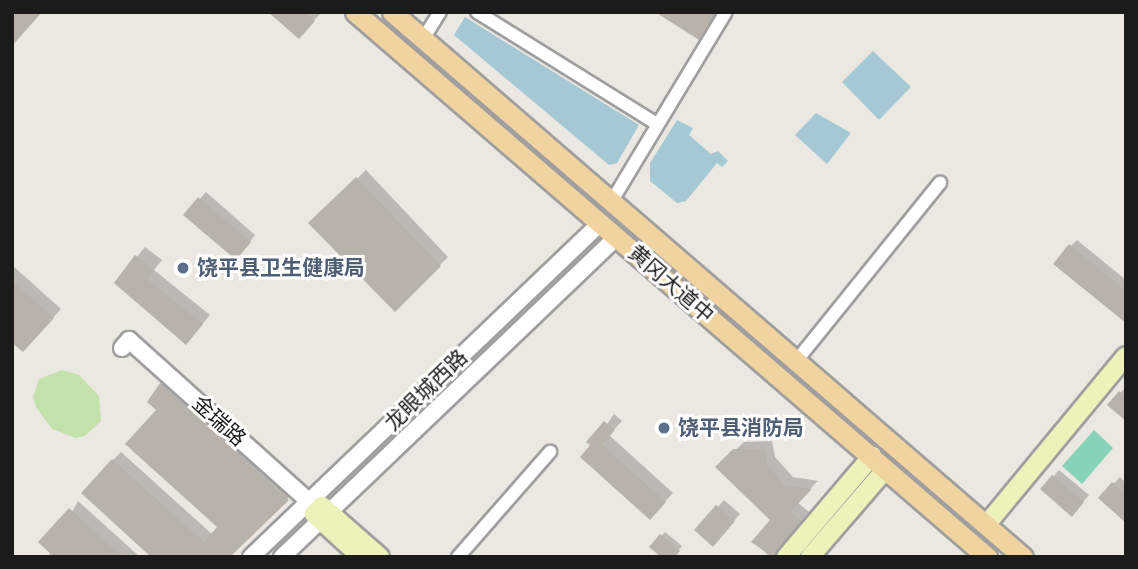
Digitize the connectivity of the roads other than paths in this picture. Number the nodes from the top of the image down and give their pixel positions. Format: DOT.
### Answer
graph roads {
  1 [pos="355,12"];
  2 [pos="392,12"];
  3 [pos="440,12"];
  4 [pos="477,12"];
  5 [pos="726,12"];
  6 [pos="423,39"];
  7 [pos="407,57"];
  8 [pos="657,124"];
  9 [pos="940,183"];
  10 [pos="615,201"];
  11 [pos="600,223"];
  12 [pos="617,237"];
  13 [pos="773,340"];
  14 [pos="122,348"];
  15 [pos="1126,356"];
  16 [pos="757,358"];
  17 [pos="797,360"];
  18 [pos="550,452"];
  19 [pos="879,462"];
  20 [pos="318,510"];
  21 [pos="986,525"];
  22 [pos="251,557"];
  23 [pos="282,557"];
  24 [pos="361,557"];
  25 [pos="380,557"];
  26 [pos="458,557"];
  27 [pos="786,557"];
  28 [pos="810,557"];
  29 [pos="987,557"];
  30 [pos="1023,557"];
  1 -- 7 [label="main road, 黄冈大道中"];
  2 -- 6 [label="main road, 黄冈大道中"];
  3 -- 6 [label="street"];
  4 -- 8 [label="street"];
  5 -- 8 [label="street"];
  6 -- 7 [label="main road"];
  6 -- 10 [label="main road, 黄冈大道中"];
  7 -- 11 [label="main road, 黄冈大道中"];
  8 -- 10 [label="street"];
  9 -- 17 [label="street"];
  10 -- 11 [label="main road"];
  10 -- 13 [label="main road, 黄冈大道中"];
  11 -- 12 [label="main road, 黄冈大道中"];
  11 -- 22 [label="street, 龙眼城西路"];
  12 -- 16 [label="main road, 黄冈大道中"];
  12 -- 23 [label="street, 龙眼城西路"];
  13 -- 16 [label="main road"];
  13 -- 17 [label="main road, 黄冈大道中"];
  14 -- 20 [label="street, 金瑞路"];
  15 -- 21 [label="main road"];
  16 -- 19 [label="main road, 黄冈大道中"];
  17 -- 21 [label="main road, 黄冈大道中"];
  18 -- 26 [label="street"];
  19 -- 27 [label="main road"];
  19 -- 28 [label="main road"];
  19 -- 29 [label="main road, 黄冈大道中"];
  20 -- 24 [label="main road, 金瑞路"];
  20 -- 25 [label="main road, 金瑞路"];
  21 -- 30 [label="main road, 黄冈大道中"];
}
